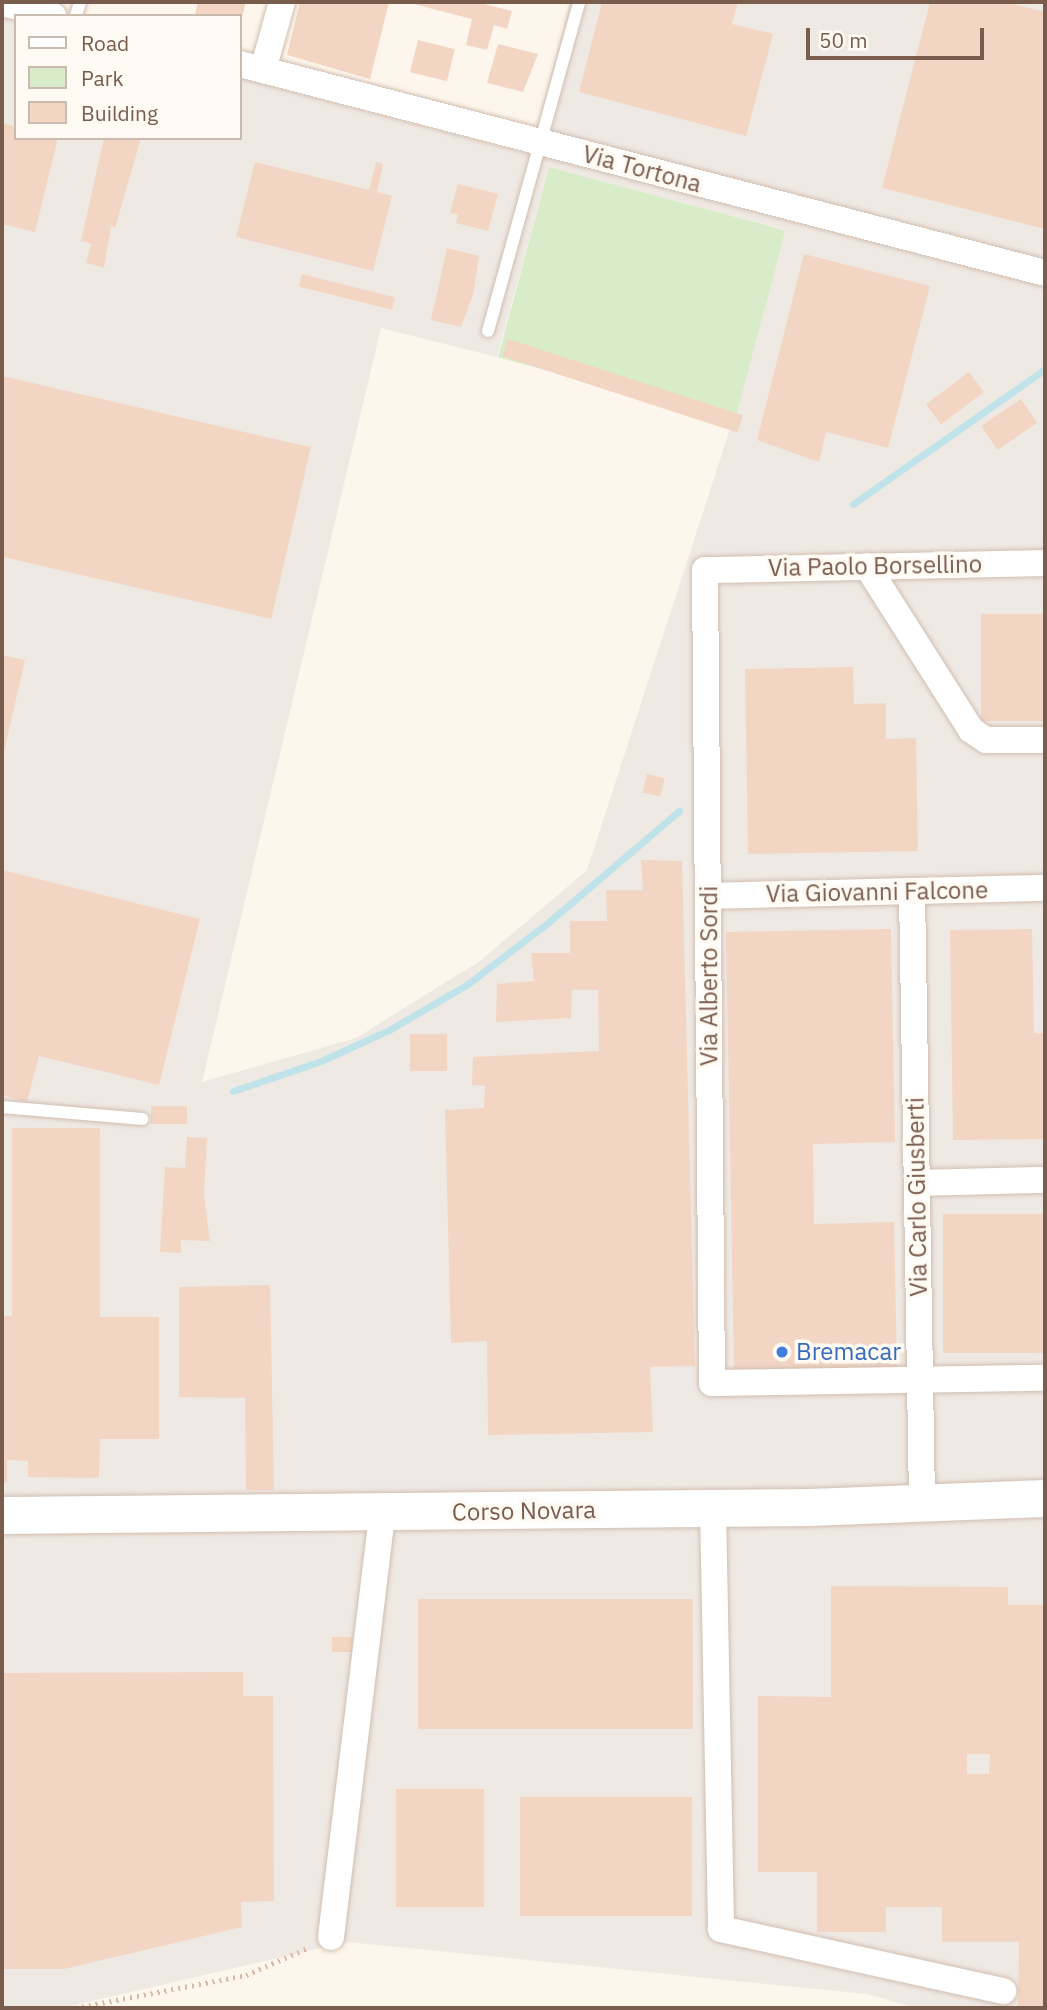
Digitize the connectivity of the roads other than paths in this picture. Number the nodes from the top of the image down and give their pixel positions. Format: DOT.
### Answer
graph roads {
  1 [pos="282,2"];
  2 [pos="579,2"];
  3 [pos="2,3"];
  4 [pos="45,14"];
  5 [pos="251,67"];
  6 [pos="541,142"];
  7 [pos="1045,273"];
  8 [pos="488,331"];
  9 [pos="1045,563"];
  10 [pos="867,566"];
  11 [pos="705,570"];
  12 [pos="1045,740"];
  13 [pos="1045,888"];
  14 [pos="912,891"];
  15 [pos="708,896"];
  16 [pos="2,1107"];
  17 [pos="142,1119"];
  18 [pos="1045,1180"];
  19 [pos="918,1182"];
  20 [pos="1045,1378"];
  21 [pos="919,1379"];
  22 [pos="1045,1498"];
  23 [pos="922,1503"];
  24 [pos="713,1508"];
  25 [pos="382,1513"];
  26 [pos="2,1515"];
  27 [pos="331,1937"];
  28 [pos="1003,1991"];
  1 -- 5 [label="street"];
  2 -- 6 [label="lane"];
  3 -- 4 [label="street"];
  5 -- 6 [label="street, Via Tortona"];
  6 -- 7 [label="street, Via Tortona"];
  6 -- 8 [label="lane"];
  9 -- 10 [label="street, Via Paolo Borsellino"];
  10 -- 11 [label="street, Via Paolo Borsellino"];
  10 -- 12 [label="street"];
  11 -- 15 [label="street, Via Alberto Sordi"];
  13 -- 14 [label="street, Via Giovanni Falcone"];
  14 -- 15 [label="street, Via Giovanni Falcone"];
  14 -- 19 [label="street, Via Carlo Giusberti"];
  15 -- 21 [label="street, Via Alberto Sordi"];
  16 -- 17 [label="lane"];
  18 -- 19 [label="street"];
  19 -- 21 [label="street, Via Carlo Giusberti"];
  20 -- 21 [label="street"];
  21 -- 23 [label="street, Via Carlo Giusberti"];
  22 -- 23 [label="main road, Corso Novara"];
  23 -- 24 [label="main road, Corso Novara"];
  24 -- 25 [label="main road, Corso Novara"];
  24 -- 28 [label="street"];
  25 -- 26 [label="main road, Corso Novara"];
  25 -- 27 [label="street"];
}
